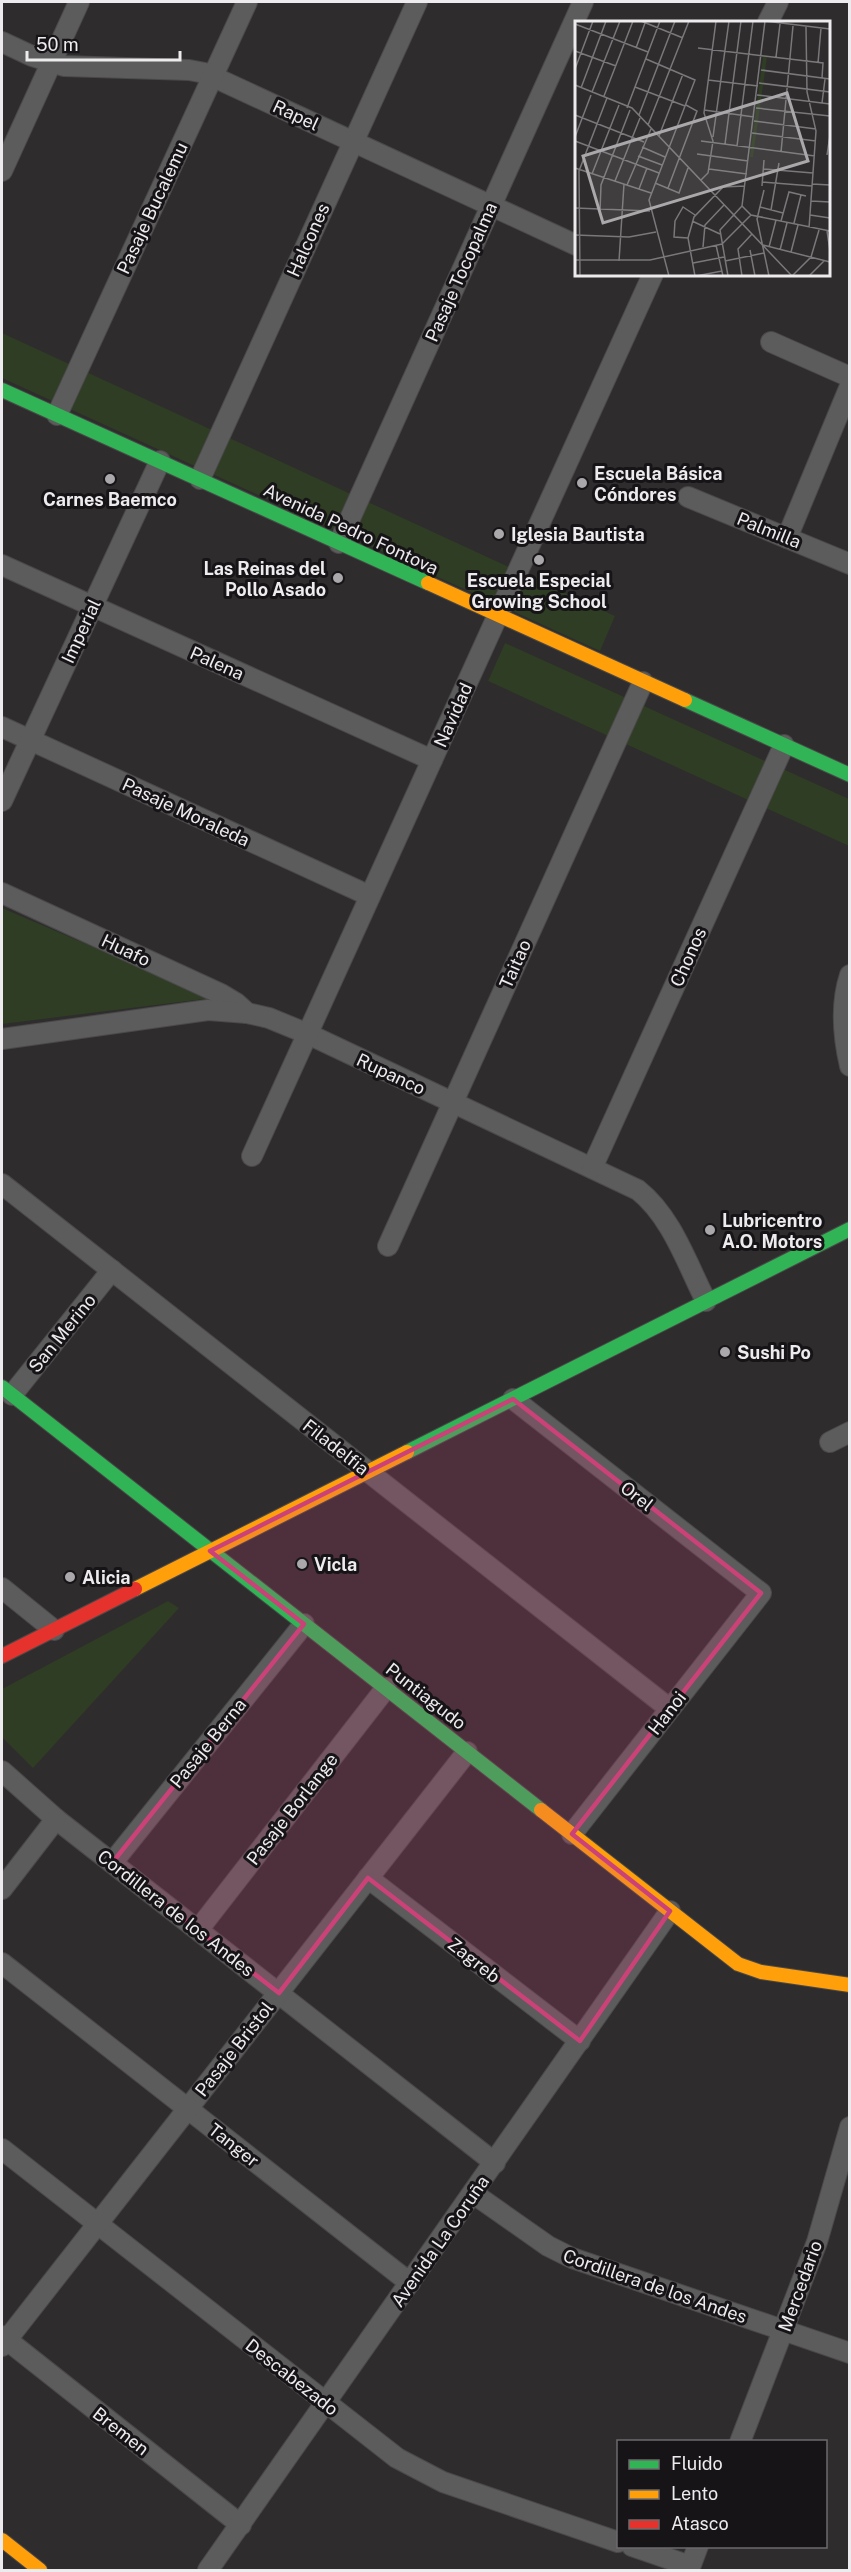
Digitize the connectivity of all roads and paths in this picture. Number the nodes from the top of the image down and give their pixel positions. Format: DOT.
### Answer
graph roads {
  1 [pos="79,2"];
  2 [pos="247,2"];
  3 [pos="417,2"];
  4 [pos="583,2"];
  5 [pos="778,2"];
  6 [pos="768,21"];
  7 [pos="2,42"];
  8 [pos="51,63"];
  9 [pos="213,76"];
  10 [pos="353,141"];
  11 [pos="2,171"];
  12 [pos="492,205"];
  13 [pos="575,245"];
  14 [pos="648,276"];
  15 [pos="771,342"];
  16 [pos="849,377"];
  17 [pos="849,386"];
  18 [pos="2,390"];
  19 [pos="57,415"];
  20 [pos="160,461"];
  21 [pos="200,480"];
  22 [pos="688,497"];
  23 [pos="787,538"];
  24 [pos="339,543"];
  25 [pos="849,564"];
  26 [pos="2,565"];
  27 [pos="92,606"];
  28 [pos="498,616"];
  29 [pos="643,682"];
  30 [pos="2,727"];
  31 [pos="30,740"];
  32 [pos="784,746"];
  33 [pos="432,760"];
  34 [pos="849,776"];
  35 [pos="2,801"];
  36 [pos="2,893"];
  37 [pos="370,896"];
  38 [pos="849,975"];
  39 [pos="247,1013"];
  40 [pos="308,1034"];
  41 [pos="2,1039"];
  42 [pos="849,1066"];
  43 [pos="453,1102"];
  44 [pos="252,1156"];
  45 [pos="592,1168"];
  46 [pos="2,1184"];
  47 [pos="849,1229"];
  48 [pos="387,1246"];
  49 [pos="112,1270"];
  50 [pos="706,1301"];
  51 [pos="7,1391"];
  52 [pos="513,1399"];
  53 [pos="849,1432"];
  54 [pos="830,1442"];
  55 [pos="368,1472"];
  56 [pos="210,1551"];
  57 [pos="2,1588"];
  58 [pos="761,1593"];
  59 [pos="304,1624"];
  60 [pos="54,1630"];
  61 [pos="2,1656"];
  62 [pos="386,1688"];
  63 [pos="670,1709"];
  64 [pos="468,1752"];
  65 [pos="2,1771"];
  66 [pos="57,1819"];
  67 [pos="572,1834"];
  68 [pos="112,1863"];
  69 [pos="368,1878"];
  70 [pos="2,1889"];
  71 [pos="670,1911"];
  72 [pos="198,1930"];
  73 [pos="2,1963"];
  74 [pos="849,1985"];
  75 [pos="279,1993"];
  76 [pos="580,2041"];
  77 [pos="188,2109"];
  78 [pos="849,2127"];
  79 [pos="2,2149"];
  80 [pos="495,2163"];
  81 [pos="474,2194"];
  82 [pos="97,2224"];
  83 [pos="410,2283"];
  84 [pos="784,2331"];
  85 [pos="3,2341"];
  86 [pos="849,2353"];
  87 [pos="326,2403"];
  88 [pos="741,2440"];
  89 [pos="241,2525"];
  90 [pos="2,2540"];
  91 [pos="617,2542"];
  92 [pos="635,2548"];
  93 [pos="698,2548"];
  94 [pos="690,2569"];
  95 [pos="40,2571"];
  96 [pos="208,2571"];
  1 -- 8 [label="street"];
  2 -- 9 [label="street, Pasaje Bucalemu"];
  3 -- 10 [label="street, Halcones"];
  4 -- 12 [label="street, Pasaje Tocopalma"];
  5 -- 6 [label="street"];
  7 -- 8 [label="street, Rapel"];
  8 -- 9 [label="street, Rapel"];
  8 -- 11 [label="street"];
  9 -- 10 [label="street, Rapel"];
  9 -- 19 [label="street, Pasaje Bucalemu"];
  10 -- 12 [label="street, Rapel"];
  10 -- 21 [label="street, Halcones"];
  12 -- 13 [label="street, Rapel"];
  12 -- 24 [label="street, Pasaje Tocopalma"];
  14 -- 28 [label="street, Navidad"];
  15 -- 16 [label="street"];
  17 -- 23 [label="street"];
  18 -- 19 [label="main road, Avenida Pedro Fontova"];
  19 -- 20 [label="main road, Avenida Pedro Fontova"];
  20 -- 21 [label="main road, Avenida Pedro Fontova"];
  20 -- 27 [label="street, Imperial"];
  21 -- 24 [label="main road, Avenida Pedro Fontova"];
  22 -- 23 [label="street, Palmilla"];
  23 -- 25 [label="street, Palmilla"];
  24 -- 28 [label="main road, Avenida Pedro Fontova"];
  26 -- 27 [label="street, Palena"];
  27 -- 31 [label="street, Imperial"];
  27 -- 33 [label="street, Palena"];
  28 -- 29 [label="main road, Avenida Pedro Fontova"];
  28 -- 33 [label="street, Navidad"];
  29 -- 32 [label="main road, Avenida Pedro Fontova"];
  29 -- 43 [label="street, Taitao"];
  30 -- 31 [label="street, Pasaje Moraleda"];
  31 -- 35 [label="street, Imperial"];
  31 -- 37 [label="street, Pasaje Moraleda"];
  32 -- 34 [label="main road, Avenida Pedro Fontova"];
  32 -- 45 [label="street, Chonos"];
  33 -- 37 [label="street, Navidad"];
  36 -- 39 [label="street, Huafo"];
  37 -- 40 [label="street, Navidad"];
  38 -- 42 [label="street"];
  39 -- 40 [label="street, Rupanco"];
  39 -- 41 [label="street, Rupanco"];
  40 -- 43 [label="street, Rupanco"];
  40 -- 44 [label="street, Navidad"];
  43 -- 45 [label="street, Rupanco"];
  43 -- 48 [label="street, Taitao"];
  45 -- 50 [label="street, Rupanco"];
  46 -- 49 [label="street, Filadelfia"];
  47 -- 50 [label="main road"];
  49 -- 51 [label="street, San Merino"];
  49 -- 55 [label="street, Filadelfia"];
  50 -- 52 [label="main road"];
  51 -- 56 [label="main road, Puntiagudo"];
  52 -- 55 [label="main road"];
  52 -- 58 [label="street, Orel"];
  53 -- 54 [label="street"];
  55 -- 56 [label="main road"];
  55 -- 63 [label="street, Filadelfia"];
  56 -- 59 [label="main road, Puntiagudo"];
  56 -- 60 [label="main road"];
  57 -- 60 [label="street"];
  58 -- 63 [label="street, Hanoi"];
  59 -- 62 [label="main road, Puntiagudo"];
  59 -- 68 [label="street, Pasaje Berna"];
  60 -- 61 [label="main road"];
  62 -- 64 [label="main road, Puntiagudo"];
  62 -- 72 [label="street, Pasaje Borlange"];
  63 -- 67 [label="street, Hanoi"];
  64 -- 67 [label="main road, Puntiagudo"];
  64 -- 69 [label="street, Pasaje Bristol"];
  65 -- 66 [label="street, Cordillera de los Andes"];
  66 -- 68 [label="street, Cordillera de los Andes"];
  66 -- 70 [label="street"];
  67 -- 71 [label="main road, Puntiagudo"];
  68 -- 72 [label="street, Cordillera de los Andes"];
  69 -- 75 [label="street, Pasaje Bristol"];
  69 -- 76 [label="street, Zagreb"];
  71 -- 74 [label="main road, Puntiagudo"];
  71 -- 76 [label="street, Avenida La Coruña"];
  72 -- 75 [label="street, Cordillera de los Andes"];
  73 -- 77 [label="street, Tanger"];
  75 -- 77 [label="street, Pasaje Bristol"];
  75 -- 80 [label="street, Cordillera de los Andes"];
  76 -- 80 [label="street, Avenida La Coruña"];
  77 -- 82 [label="street, Pasaje Bristol"];
  77 -- 83 [label="street, Tanger"];
  78 -- 84 [label="street, Mercedario"];
  79 -- 82 [label="street, Descabezado"];
  80 -- 81 [label="street, Avenida La Coruña"];
  81 -- 83 [label="street, Avenida La Coruña"];
  81 -- 84 [label="street, Cordillera de los Andes"];
  82 -- 85 [label="street, Pasaje Bristol"];
  82 -- 87 [label="street, Descabezado"];
  83 -- 87 [label="street, Avenida La Coruña"];
  84 -- 86 [label="street, Cordillera de los Andes"];
  84 -- 88 [label="street, Mercedario"];
  85 -- 89 [label="street, Bremen"];
  87 -- 89 [label="street, Avenida La Coruña"];
  87 -- 91 [label="street, Descabezado"];
  89 -- 96 [label="street, Avenida La Coruña"];
  90 -- 95 [label="main road"];
  92 -- 94 [label="street"];
  93 -- 94 [label="street"];
}
